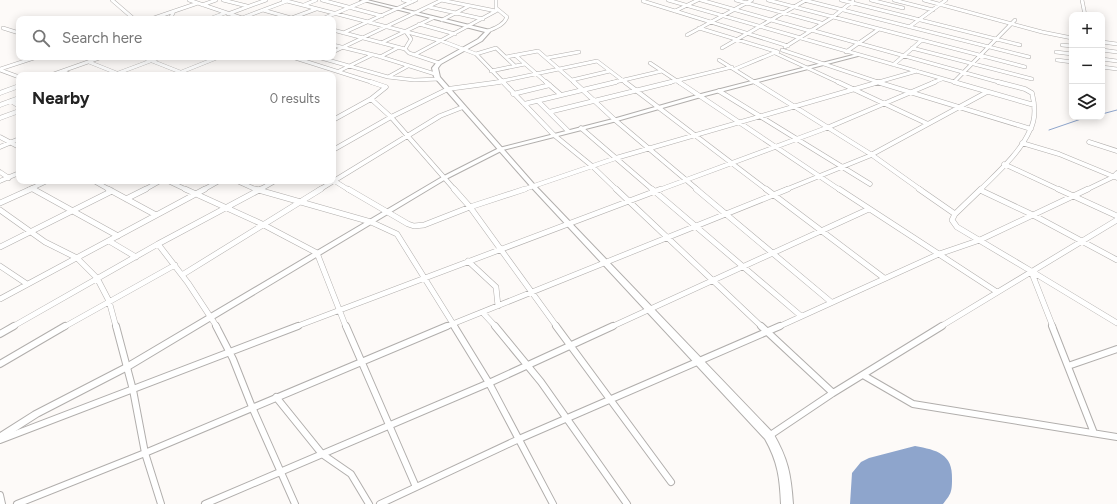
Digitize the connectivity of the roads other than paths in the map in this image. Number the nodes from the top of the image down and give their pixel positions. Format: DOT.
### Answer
graph roads {
  1 [pos="112,0"];
  2 [pos="189,0"];
  3 [pos="216,0"];
  4 [pos="223,0"];
  5 [pos="240,0"];
  6 [pos="266,0"];
  7 [pos="283,0"];
  8 [pos="289,0"];
  9 [pos="316,0"];
  10 [pos="322,0"];
  11 [pos="365,0"];
  12 [pos="403,0"];
  13 [pos="416,0"];
  14 [pos="442,0"];
  15 [pos="496,0"];
  16 [pos="668,0"];
  17 [pos="698,0"];
  18 [pos="701,0"];
  19 [pos="736,0"];
  20 [pos="752,0"];
  21 [pos="768,0"];
  22 [pos="805,0"];
  23 [pos="841,0"];
  24 [pos="855,0"];
  25 [pos="871,0"];
  26 [pos="884,0"];
  27 [pos="894,0"];
  28 [pos="924,0"];
  29 [pos="946,0"];
  30 [pos="1082,0"];
  31 [pos="643,1"];
  32 [pos="412,2"];
  33 [pos="880,2"];
  34 [pos="198,3"];
  35 [pos="233,3"];
  36 [pos="747,3"];
  37 [pos="852,3"];
  38 [pos="909,4"];
  39 [pos="941,4"];
  40 [pos="202,5"];
  41 [pos="303,5"];
  42 [pos="469,6"];
  43 [pos="687,6"];
  44 [pos="248,7"];
  45 [pos="350,7"];
  46 [pos="429,7"];
  47 [pos="796,7"];
  48 [pos="316,8"];
  49 [pos="903,8"];
  50 [pos="398,9"];
  51 [pos="735,9"];
  52 [pos="263,10"];
  53 [pos="843,10"];
  54 [pos="933,10"];
  55 [pos="174,11"];
  56 [pos="498,11"];
  57 [pos="674,11"];
  58 [pos="1084,12"];
  59 [pos="416,13"];
  60 [pos="457,13"];
  61 [pos="895,13"];
  62 [pos="226,14"];
  63 [pos="335,14"];
  64 [pos="784,14"];
  65 [pos="131,16"];
  66 [pos="160,16"];
  67 [pos="172,16"];
  68 [pos="219,16"];
  69 [pos="233,16"];
  70 [pos="246,16"];
  71 [pos="281,16"];
  72 [pos="297,16"];
  73 [pos="330,16"];
  74 [pos="382,16"];
  75 [pos="722,16"];
  76 [pos="833,17"];
  77 [pos="433,18"];
  78 [pos="483,18"];
  79 [pos="920,19"];
  80 [pos="442,20"];
  81 [pos="772,20"];
  82 [pos="1015,20"];
  83 [pos="368,22"];
  84 [pos="710,22"];
  85 [pos="821,23"];
  86 [pos="1012,23"];
  87 [pos="419,24"];
  88 [pos="468,26"];
  89 [pos="909,26"];
  90 [pos="386,27"];
  91 [pos="759,27"];
  92 [pos="3,28"];
  93 [pos="699,28"];
  94 [pos="880,29"];
  95 [pos="336,31"];
  96 [pos="488,31"];
  97 [pos="810,31"];
  98 [pos="16,32"];
  99 [pos="405,32"];
  100 [pos="343,33"];
  101 [pos="748,33"];
  102 [pos="455,34"];
  103 [pos="687,35"];
  104 [pos="1069,37"];
  105 [pos="362,38"];
  106 [pos="800,38"];
  107 [pos="996,38"];
  108 [pos="737,40"];
  109 [pos="922,40"];
  110 [pos="441,41"];
  111 [pos="1105,42"];
  112 [pos="381,43"];
  113 [pos="1110,43"];
  114 [pos="858,44"];
  115 [pos="1020,44"];
  116 [pos="1117,44"];
  117 [pos="336,45"];
  118 [pos="1062,45"];
  119 [pos="788,46"];
  120 [pos="988,46"];
  121 [pos="1069,46"];
  122 [pos="342,47"];
  123 [pos="399,47"];
  124 [pos="722,48"];
  125 [pos="912,48"];
  126 [pos="405,49"];
  127 [pos="336,50"];
  128 [pos="465,50"];
  129 [pos="778,51"];
  130 [pos="1105,51"];
  131 [pos="580,52"];
  132 [pos="846,52"];
  133 [pos="1056,52"];
  134 [pos="1116,53"];
  135 [pos="476,54"];
  136 [pos="1069,54"];
  137 [pos="372,55"];
  138 [pos="414,55"];
  139 [pos="515,55"];
  140 [pos="858,55"];
  141 [pos="979,55"];
  142 [pos="903,56"];
  143 [pos="380,57"];
  144 [pos="506,57"];
  145 [pos="1029,57"];
  146 [pos="547,58"];
  147 [pos="1105,59"];
  148 [pos="29,60"];
  149 [pos="94,60"];
  150 [pos="210,60"];
  151 [pos="302,60"];
  152 [pos="316,60"];
  153 [pos="331,60"];
  154 [pos="719,60"];
  155 [pos="1057,60"];
  156 [pos="151,61"];
  157 [pos="1117,61"];
  158 [pos="89,62"];
  159 [pos="1069,62"];
  160 [pos="311,63"];
  161 [pos="439,63"];
  162 [pos="650,63"];
  163 [pos="972,63"];
  164 [pos="525,64"];
  165 [pos="822,64"];
  166 [pos="893,65"];
  167 [pos="350,66"];
  168 [pos="408,66"];
  169 [pos="515,66"];
  170 [pos="1025,67"];
  171 [pos="1105,67"];
  172 [pos="733,68"];
  173 [pos="807,69"];
  174 [pos="1117,69"];
  175 [pos="0,70"];
  176 [pos="560,70"];
  177 [pos="63,71"];
  178 [pos="339,71"];
  179 [pos="491,71"];
  180 [pos="662,71"];
  181 [pos="917,71"];
  182 [pos="60,72"];
  183 [pos="115,72"];
  184 [pos="125,72"];
  185 [pos="180,72"];
  186 [pos="610,72"];
  187 [pos="963,73"];
  188 [pos="537,74"];
  189 [pos="16,76"];
  190 [pos="388,77"];
  191 [pos="437,77"];
  192 [pos="942,79"];
  193 [pos="572,80"];
  194 [pos="1032,80"];
  195 [pos="622,81"];
  196 [pos="677,81"];
  197 [pos="755,81"];
  198 [pos="501,82"];
  199 [pos="877,82"];
  200 [pos="954,82"];
  201 [pos="550,85"];
  202 [pos="16,87"];
  203 [pos="448,89"];
  204 [pos="583,90"];
  205 [pos="852,90"];
  206 [pos="635,91"];
  207 [pos="719,91"];
  208 [pos="987,92"];
  209 [pos="0,93"];
  210 [pos="910,93"];
  211 [pos="513,94"];
  212 [pos="561,95"];
  213 [pos="699,96"];
  214 [pos="16,99"];
  215 [pos="371,99"];
  216 [pos="11,101"];
  217 [pos="538,101"];
  218 [pos="596,101"];
  219 [pos="16,104"];
  220 [pos="524,104"];
  221 [pos="883,104"];
  222 [pos="0,105"];
  223 [pos="1034,105"];
  224 [pos="794,106"];
  225 [pos="463,107"];
  226 [pos="960,107"];
  227 [pos="657,108"];
  228 [pos="16,112"];
  229 [pos="550,112"];
  230 [pos="760,116"];
  231 [pos="391,117"];
  232 [pos="0,118"];
  233 [pos="336,118"];
  234 [pos="615,120"];
  235 [pos="739,123"];
  236 [pos="928,124"];
  237 [pos="829,127"];
  238 [pos="581,128"];
  239 [pos="1031,129"];
  240 [pos="568,131"];
  241 [pos="407,135"];
  242 [pos="554,135"];
  243 [pos="694,135"];
  244 [pos="0,137"];
  245 [pos="796,138"];
  246 [pos="16,140"];
  247 [pos="1089,142"];
  248 [pos="11,143"];
  249 [pos="1022,143"];
  250 [pos="16,146"];
  251 [pos="0,147"];
  252 [pos="774,147"];
  253 [pos="336,148"];
  254 [pos="650,148"];
  255 [pos="501,149"];
  256 [pos="1117,151"];
  257 [pos="872,155"];
  258 [pos="616,158"];
  259 [pos="731,163"];
  260 [pos="1004,164"];
  261 [pos="592,166"];
  262 [pos="843,167"];
  263 [pos="0,172"];
  264 [pos="16,174"];
  265 [pos="820,176"];
  266 [pos="1116,176"];
  267 [pos="9,178"];
  268 [pos="444,178"];
  269 [pos="336,179"];
  270 [pos="687,179"];
  271 [pos="336,181"];
  272 [pos="0,182"];
  273 [pos="41,184"];
  274 [pos="99,184"];
  275 [pos="154,184"];
  276 [pos="174,184"];
  277 [pos="213,184"];
  278 [pos="244,184"];
  279 [pos="269,184"];
  280 [pos="328,184"];
  281 [pos="870,184"];
  282 [pos="533,186"];
  283 [pos="32,188"];
  284 [pos="258,190"];
  285 [pos="980,190"];
  286 [pos="112,191"];
  287 [pos="655,191"];
  288 [pos="195,194"];
  289 [pos="773,195"];
  290 [pos="1074,195"];
  291 [pos="126,199"];
  292 [pos="630,201"];
  293 [pos="301,202"];
  294 [pos="0,203"];
  295 [pos="470,207"];
  296 [pos="225,208"];
  297 [pos="869,209"];
  298 [pos="0,210"];
  299 [pos="73,210"];
  300 [pos="389,212"];
  301 [pos="725,213"];
  302 [pos="955,214"];
  303 [pos="156,215"];
  304 [pos="1032,215"];
  305 [pos="1117,216"];
  306 [pos="1117,220"];
  307 [pos="371,222"];
  308 [pos="262,224"];
  309 [pos="569,224"];
  310 [pos="697,226"];
  311 [pos="822,230"];
  312 [pos="31,232"];
  313 [pos="118,236"];
  314 [pos="667,238"];
  315 [pos="980,240"];
  316 [pos="109,241"];
  317 [pos="1082,242"];
  318 [pos="158,244"];
  319 [pos="0,247"];
  320 [pos="499,250"];
  321 [pos="774,252"];
  322 [pos="317,253"];
  323 [pos="939,254"];
  324 [pos="136,257"];
  325 [pos="77,258"];
  326 [pos="1117,260"];
  327 [pos="468,261"];
  328 [pos="606,262"];
  329 [pos="175,265"];
  330 [pos="0,266"];
  331 [pos="744,266"];
  332 [pos="1031,270"];
  333 [pos="182,275"];
  334 [pos="97,278"];
  335 [pos="424,278"];
  336 [pos="884,278"];
  337 [pos="713,280"];
  338 [pos="27,284"];
  339 [pos="531,292"];
  340 [pos="997,292"];
  341 [pos="0,299"];
  342 [pos="109,300"];
  343 [pos="831,302"];
  344 [pos="498,306"];
  345 [pos="650,310"];
  346 [pos="339,311"];
  347 [pos="482,313"];
  348 [pos="801,316"];
  349 [pos="210,317"];
  350 [pos="1117,323"];
  351 [pos="453,325"];
  352 [pos="767,332"];
  353 [pos="0,334"];
  354 [pos="570,345"];
  355 [pos="1117,349"];
  356 [pos="230,353"];
  357 [pos="698,361"];
  358 [pos="362,362"];
  359 [pos="0,364"];
  360 [pos="529,364"];
  361 [pos="1068,366"];
  362 [pos="127,367"];
  363 [pos="863,375"];
  364 [pos="489,383"];
  365 [pos="133,390"];
  366 [pos="833,393"];
  367 [pos="276,398"];
  368 [pos="609,400"];
  369 [pos="252,407"];
  370 [pos="567,418"];
  371 [pos="390,425"];
  372 [pos="1094,433"];
  373 [pos="769,436"];
  374 [pos="1117,437"];
  375 [pos="0,439"];
  376 [pos="519,439"];
  377 [pos="145,453"];
  378 [pos="322,454"];
  379 [pos="283,471"];
  380 [pos="671,482"];
  381 [pos="416,487"];
  382 [pos="0,495"];
  383 [pos="2,504"];
  384 [pos="17,504"];
  385 [pos="161,504"];
  386 [pos="205,504"];
  387 [pos="295,504"];
  388 [pos="369,504"];
  389 [pos="380,504"];
  390 [pos="553,504"];
  391 [pos="628,504"];
  392 [pos="787,504"];
  1 -- 65 [label="street"];
  2 -- 34 [label="street"];
  3 -- 40 [label="street"];
  4 -- 35 [label="street"];
  5 -- 35 [label="street"];
  6 -- 44 [label="street"];
  7 -- 8 [label="street"];
  8 -- 41 [label="street"];
  8 -- 52 [label="street"];
  9 -- 41 [label="street"];
  10 -- 45 [label="street"];
  11 -- 45 [label="street"];
  11 -- 50 [label="highway"];
  12 -- 32 [label="street"];
  13 -- 32 [label="street"];
  14 -- 42 [label="street"];
  14 -- 46 [label="street"];
  15 -- 56 [label="street"];
  16 -- 43 [label="street"];
  17 -- 43 [label="street"];
  18 -- 51 [label="street"];
  19 -- 36 [label="street"];
  20 -- 36 [label="street"];
  21 -- 47 [label="street"];
  22 -- 47 [label="street"];
  22 -- 53 [label="street"];
  23 -- 37 [label="street"];
  24 -- 37 [label="street"];
  25 -- 33 [label="street"];
  26 -- 33 [label="street"];
  27 -- 38 [label="street"];
  28 -- 39 [label="street"];
  29 -- 39 [label="street"];
  30 -- 58 [label="street"];
  31 -- 57 [label="street"];
  32 -- 50 [label="street"];
  33 -- 49 [label="street"];
  34 -- 40 [label="street"];
  34 -- 55 [label="street"];
  35 -- 44 [label="street"];
  36 -- 51 [label="street"];
  36 -- 64 [label="street"];
  37 -- 53 [label="street"];
  37 -- 61 [label="street"];
  38 -- 49 [label="street"];
  38 -- 54 [label="street"];
  39 -- 54 [label="street"];
  39 -- 86 [label="street"];
  40 -- 62 [label="street"];
  41 -- 48 [label="street"];
  42 -- 56 [label="street"];
  42 -- 60 [label="street"];
  43 -- 57 [label="street"];
  43 -- 75 [label="street"];
  44 -- 62 [label="street"];
  45 -- 63 [label="street"];
  45 -- 74 [label="street"];
  46 -- 59 [label="street"];
  46 -- 60 [label="street"];
  47 -- 64 [label="street"];
  47 -- 76 [label="street"];
  48 -- 63 [label="street"];
  48 -- 72 [label="street"];
  49 -- 61 [label="street"];
  50 -- 59 [label="highway"];
  50 -- 74 [label="street"];
  51 -- 75 [label="street"];
  51 -- 81 [label="street"];
  52 -- 70 [label="street"];
  52 -- 71 [label="street"];
  53 -- 76 [label="street"];
  53 -- 89 [label="street"];
  54 -- 79 [label="street"];
  55 -- 66 [label="street"];
  55 -- 67 [label="street"];
  56 -- 78 [label="street"];
  56 -- 96 [label="street"];
  57 -- 84 [label="street"];
  59 -- 77 [label="highway"];
  59 -- 90 [label="street"];
  60 -- 78 [label="street"];
  60 -- 80 [label="street"];
  61 -- 79 [label="street"];
  62 -- 68 [label="street"];
  62 -- 69 [label="street"];
  63 -- 73 [label="street"];
  63 -- 83 [label="street"];
  64 -- 81 [label="street"];
  64 -- 85 [label="street"];
  74 -- 83 [label="street"];
  75 -- 84 [label="street"];
  75 -- 91 [label="street"];
  76 -- 85 [label="street"];
  76 -- 94 [label="street"];
  77 -- 80 [label="highway"];
  77 -- 87 [label="street"];
  78 -- 88 [label="street"];
  79 -- 89 [label="street"];
  79 -- 107 [label="street"];
  80 -- 88 [label="highway"];
  81 -- 91 [label="street"];
  81 -- 97 [label="street"];
  82 -- 86 [label="street"];
  83 -- 90 [label="street"];
  83 -- 100 [label="street"];
  84 -- 93 [label="street"];
  84 -- 101 [label="street"];
  85 -- 97 [label="street"];
  86 -- 104 [label="street"];
  86 -- 107 [label="street"];
  87 -- 99 [label="street"];
  87 -- 102 [label="street"];
  88 -- 96 [label="highway"];
  88 -- 102 [label="street"];
  89 -- 120 [label="street"];
  90 -- 99 [label="street"];
  90 -- 105 [label="street"];
  91 -- 101 [label="street"];
  91 -- 106 [label="street"];
  92 -- 98 [label="street"];
  93 -- 103 [label="street"];
  93 -- 108 [label="street"];
  94 -- 109 [label="street"];
  94 -- 114 [label="street"];
  95 -- 100 [label="street"];
  96 -- 128 [label="highway"];
  97 -- 106 [label="street"];
  97 -- 114 [label="street"];
  99 -- 110 [label="street"];
  99 -- 112 [label="street"];
  99 -- 126 [label="street"];
  100 -- 105 [label="street"];
  101 -- 108 [label="street"];
  101 -- 119 [label="street"];
  102 -- 110 [label="street"];
  105 -- 112 [label="street"];
  105 -- 122 [label="street"];
  106 -- 119 [label="street"];
  106 -- 132 [label="street"];
  107 -- 115 [label="street"];
  107 -- 120 [label="street"];
  108 -- 124 [label="street"];
  108 -- 129 [label="street"];
  109 -- 125 [label="street"];
  109 -- 141 [label="street"];
  110 -- 128 [label="street"];
  110 -- 138 [label="street"];
  111 -- 113 [label="street"];
  112 -- 123 [label="street"];
  113 -- 116 [label="street"];
  113 -- 134 [label="street"];
  114 -- 132 [label="street"];
  114 -- 142 [label="street"];
  117 -- 122 [label="street"];
  118 -- 121 [label="street"];
  119 -- 129 [label="street"];
  120 -- 141 [label="street"];
  120 -- 145 [label="street"];
  122 -- 127 [label="street"];
  122 -- 137 [label="street"];
  123 -- 126 [label="street"];
  123 -- 143 [label="street"];
  125 -- 142 [label="street"];
  125 -- 163 [label="street"];
  126 -- 138 [label="street"];
  128 -- 135 [label="street"];
  128 -- 161 [label="highway"];
  129 -- 165 [label="street"];
  129 -- 172 [label="street"];
  129 -- 173 [label="street"];
  130 -- 134 [label="street"];
  131 -- 146 [label="street"];
  132 -- 140 [label="street"];
  133 -- 136 [label="street"];
  135 -- 144 [label="street"];
  135 -- 179 [label="street"];
  137 -- 143 [label="street"];
  137 -- 167 [label="street"];
  138 -- 161 [label="street"];
  139 -- 144 [label="street"];
  139 -- 146 [label="street"];
  139 -- 164 [label="street"];
  140 -- 165 [label="street"];
  140 -- 166 [label="street"];
  141 -- 163 [label="street"];
  141 -- 170 [label="street"];
  142 -- 166 [label="street"];
  142 -- 187 [label="street"];
  143 -- 168 [label="street"];
  144 -- 169 [label="street"];
  146 -- 176 [label="street"];
  147 -- 157 [label="street"];
  148 -- 175 [label="street"];
  149 -- 158 [label="street"];
  150 -- 185 [label="street"];
  151 -- 160 [label="street"];
  152 -- 160 [label="street"];
  153 -- 167 [label="street"];
  154 -- 172 [label="street"];
  155 -- 159 [label="street"];
  156 -- 184 [label="street"];
  156 -- 185 [label="street"];
  158 -- 177 [label="street"];
  158 -- 183 [label="street"];
  160 -- 178 [label="street"];
  161 -- 191 [label="highway"];
  162 -- 180 [label="street"];
  163 -- 187 [label="street"];
  163 -- 194 [label="street"];
  164 -- 169 [label="street"];
  164 -- 188 [label="street"];
  165 -- 173 [label="street"];
  165 -- 199 [label="street"];
  166 -- 181 [label="street"];
  167 -- 178 [label="street"];
  167 -- 190 [label="street"];
  168 -- 190 [label="street"];
  168 -- 191 [label="street"];
  169 -- 179 [label="street"];
  171 -- 174 [label="street"];
  172 -- 196 [label="street"];
  172 -- 197 [label="street"];
  173 -- 197 [label="street"];
  173 -- 205 [label="street"];
  175 -- 189 [label="street"];
  176 -- 186 [label="street"];
  176 -- 188 [label="street"];
  176 -- 193 [label="street"];
  177 -- 182 [label="street"];
  178 -- 215 [label="street"];
  179 -- 198 [label="street"];
  180 -- 195 [label="street"];
  180 -- 196 [label="street"];
  181 -- 192 [label="street"];
  181 -- 199 [label="street"];
  186 -- 193 [label="street"];
  186 -- 195 [label="street"];
  187 -- 200 [label="street"];
  187 -- 223 [label="street"];
  188 -- 198 [label="street"];
  188 -- 201 [label="street"];
  190 -- 191 [label="street"];
  191 -- 203 [label="highway"];
  192 -- 200 [label="street"];
  192 -- 210 [label="street"];
  193 -- 204 [label="street"];
  195 -- 204 [label="street"];
  195 -- 206 [label="street"];
  196 -- 206 [label="street"];
  196 -- 213 [label="street"];
  197 -- 207 [label="street"];
  197 -- 224 [label="street"];
  198 -- 203 [label="street"];
  198 -- 211 [label="street"];
  199 -- 205 [label="street"];
  199 -- 210 [label="street"];
  200 -- 208 [label="street"];
  201 -- 211 [label="street"];
  201 -- 212 [label="street"];
  202 -- 209 [label="street"];
  203 -- 225 [label="highway"];
  203 -- 231 [label="street"];
  204 -- 212 [label="street"];
  204 -- 218 [label="street"];
  205 -- 221 [label="street"];
  205 -- 224 [label="street"];
  206 -- 218 [label="street"];
  206 -- 227 [label="street"];
  207 -- 213 [label="street"];
  207 -- 230 [label="street"];
  208 -- 223 [label="street"];
  208 -- 226 [label="street"];
  210 -- 221 [label="street"];
  210 -- 226 [label="street"];
  211 -- 220 [label="street"];
  212 -- 217 [label="street"];
  213 -- 227 [label="street"];
  213 -- 235 [label="street"];
  214 -- 216 [label="street"];
  215 -- 231 [label="street"];
  215 -- 233 [label="street"];
  216 -- 219 [label="street"];
  216 -- 222 [label="street"];
  217 -- 220 [label="street"];
  217 -- 229 [label="street"];
  218 -- 229 [label="street"];
  218 -- 234 [label="street"];
  220 -- 242 [label="street"];
  221 -- 236 [label="street"];
  221 -- 237 [label="street"];
  223 -- 239 [label="street"];
  224 -- 230 [label="street"];
  224 -- 237 [label="street"];
  225 -- 241 [label="street"];
  225 -- 255 [label="highway"];
  226 -- 236 [label="street"];
  226 -- 239 [label="street"];
  227 -- 234 [label="street"];
  227 -- 243 [label="street"];
  228 -- 232 [label="street"];
  229 -- 240 [label="street"];
  230 -- 235 [label="street"];
  230 -- 245 [label="street"];
  231 -- 241 [label="street"];
  231 -- 253 [label="street"];
  234 -- 238 [label="street"];
  234 -- 254 [label="street"];
  235 -- 243 [label="street"];
  235 -- 252 [label="street"];
  236 -- 257 [label="street"];
  237 -- 245 [label="street"];
  237 -- 257 [label="street"];
  238 -- 240 [label="street"];
  238 -- 258 [label="street"];
  239 -- 249 [label="street"];
  240 -- 242 [label="street"];
  241 -- 268 [label="street"];
  241 -- 269 [label="street"];
  242 -- 255 [label="street"];
  242 -- 261 [label="street"];
  243 -- 254 [label="street"];
  243 -- 259 [label="street"];
  244 -- 248 [label="street"];
  245 -- 252 [label="street"];
  245 -- 262 [label="street"];
  246 -- 248 [label="street"];
  247 -- 256 [label="street"];
  248 -- 250 [label="street"];
  248 -- 251 [label="street"];
  249 -- 260 [label="street"];
  249 -- 266 [label="street"];
  252 -- 259 [label="street"];
  252 -- 265 [label="street"];
  254 -- 258 [label="street"];
  254 -- 270 [label="street"];
  255 -- 268 [label="street"];
  255 -- 282 [label="highway"];
  257 -- 262 [label="street"];
  257 -- 302 [label="street"];
  258 -- 261 [label="street"];
  258 -- 287 [label="street"];
  259 -- 270 [label="street"];
  259 -- 289 [label="street"];
  260 -- 285 [label="street"];
  260 -- 290 [label="street"];
  261 -- 282 [label="street"];
  261 -- 292 [label="street"];
  262 -- 265 [label="street"];
  262 -- 281 [label="street"];
  263 -- 267 [label="street"];
  264 -- 267 [label="street"];
  265 -- 289 [label="street"];
  265 -- 297 [label="street"];
  266 -- 290 [label="street"];
  267 -- 272 [label="street"];
  268 -- 295 [label="street"];
  268 -- 300 [label="street"];
  270 -- 287 [label="street"];
  270 -- 301 [label="street"];
  271 -- 300 [label="street"];
  273 -- 283 [label="street"];
  274 -- 286 [label="street"];
  275 -- 291 [label="street"];
  276 -- 288 [label="street"];
  277 -- 288 [label="street"];
  278 -- 284 [label="street"];
  279 -- 284 [label="street"];
  280 -- 293 [label="street"];
  282 -- 295 [label="street"];
  282 -- 309 [label="highway"];
  283 -- 294 [label="street"];
  283 -- 299 [label="street"];
  284 -- 293 [label="street"];
  284 -- 296 [label="street"];
  285 -- 302 [label="street"];
  285 -- 304 [label="street"];
  286 -- 291 [label="street"];
  286 -- 299 [label="street"];
  287 -- 292 [label="street"];
  287 -- 310 [label="street"];
  288 -- 296 [label="street"];
  288 -- 303 [label="street"];
  289 -- 301 [label="street"];
  289 -- 311 [label="street"];
  290 -- 304 [label="street"];
  290 -- 305 [label="street"];
  291 -- 303 [label="street"];
  292 -- 309 [label="street"];
  292 -- 314 [label="street"];
  293 -- 307 [label="street"];
  293 -- 308 [label="street"];
  295 -- 300 [label="street"];
  295 -- 320 [label="street"];
  296 -- 308 [label="street"];
  296 -- 318 [label="street"];
  297 -- 311 [label="street"];
  297 -- 323 [label="street"];
  298 -- 312 [label="street"];
  299 -- 312 [label="street"];
  299 -- 313 [label="street"];
  300 -- 307 [label="street"];
  301 -- 310 [label="street"];
  301 -- 321 [label="street"];
  302 -- 315 [label="street"];
  303 -- 313 [label="street"];
  304 -- 315 [label="street"];
  304 -- 317 [label="street"];
  306 -- 317 [label="street"];
  307 -- 322 [label="street"];
  307 -- 335 [label="street"];
  308 -- 322 [label="street"];
  308 -- 333 [label="street"];
  309 -- 320 [label="street"];
  309 -- 328 [label="highway"];
  310 -- 314 [label="street"];
  310 -- 331 [label="street"];
  311 -- 321 [label="street"];
  311 -- 336 [label="street"];
  312 -- 319 [label="street"];
  312 -- 325 [label="street"];
  313 -- 316 [label="street"];
  314 -- 328 [label="street"];
  314 -- 337 [label="street"];
  315 -- 323 [label="street"];
  315 -- 332 [label="street"];
  316 -- 324 [label="street"];
  316 -- 325 [label="street"];
  317 -- 326 [label="street"];
  317 -- 332 [label="street"];
  318 -- 324 [label="street"];
  318 -- 329 [label="street"];
  320 -- 327 [label="street"];
  320 -- 339 [label="street"];
  321 -- 331 [label="street"];
  321 -- 343 [label="street"];
  322 -- 346 [label="street"];
  322 -- 349 [label="street"];
  323 -- 336 [label="street"];
  323 -- 340 [label="street"];
  324 -- 334 [label="street"];
  325 -- 334 [label="street"];
  325 -- 338 [label="street"];
  327 -- 335 [label="street"];
  327 -- 344 [label="street"];
  328 -- 339 [label="street"];
  328 -- 345 [label="highway"];
  329 -- 333 [label="street"];
  329 -- 342 [label="street"];
  330 -- 338 [label="street"];
  331 -- 337 [label="street"];
  331 -- 348 [label="street"];
  332 -- 340 [label="street"];
  332 -- 350 [label="street"];
  332 -- 361 [label="street"];
  333 -- 349 [label="street"];
  334 -- 342 [label="street"];
  334 -- 353 [label="street"];
  335 -- 346 [label="street"];
  335 -- 351 [label="street"];
  336 -- 343 [label="street"];
  337 -- 345 [label="street"];
  337 -- 352 [label="street"];
  338 -- 341 [label="street"];
  339 -- 344 [label="street"];
  339 -- 354 [label="street"];
  340 -- 363 [label="street"];
  342 -- 359 [label="street"];
  342 -- 362 [label="street"];
  343 -- 348 [label="street"];
  344 -- 347 [label="street"];
  345 -- 354 [label="street"];
  345 -- 357 [label="highway"];
  346 -- 356 [label="street"];
  346 -- 358 [label="street"];
  347 -- 351 [label="street"];
  347 -- 360 [label="street"];
  348 -- 352 [label="street"];
  349 -- 356 [label="street"];
  349 -- 362 [label="street"];
  351 -- 358 [label="street"];
  351 -- 364 [label="street"];
  352 -- 357 [label="street"];
  352 -- 366 [label="street"];
  354 -- 360 [label="street"];
  354 -- 368 [label="street"];
  355 -- 361 [label="street"];
  356 -- 365 [label="street"];
  356 -- 369 [label="street"];
  357 -- 368 [label="street"];
  357 -- 373 [label="highway"];
  358 -- 367 [label="street"];
  358 -- 371 [label="street"];
  360 -- 364 [label="street"];
  360 -- 370 [label="street"];
  361 -- 372 [label="street"];
  362 -- 365 [label="street"];
  362 -- 375 [label="street"];
  363 -- 366 [label="street"];
  363 -- 372 [label="street"];
  364 -- 371 [label="street"];
  364 -- 376 [label="street"];
  365 -- 375 [label="street"];
  365 -- 377 [label="street"];
  366 -- 373 [label="street"];
  367 -- 369 [label="street"];
  367 -- 378 [label="street"];
  368 -- 370 [label="street"];
  368 -- 380 [label="street"];
  369 -- 377 [label="street"];
  369 -- 379 [label="street"];
  370 -- 376 [label="street"];
  370 -- 391 [label="street"];
  371 -- 378 [label="street"];
  371 -- 381 [label="street"];
  372 -- 374 [label="street"];
  373 -- 392 [label="highway"];
  376 -- 381 [label="street"];
  376 -- 390 [label="street"];
  377 -- 384 [label="street"];
  377 -- 385 [label="street"];
  378 -- 379 [label="street"];
  378 -- 388 [label="street"];
  379 -- 386 [label="street"];
  379 -- 387 [label="street"];
  381 -- 389 [label="street"];
  382 -- 383 [label="street"];
}
